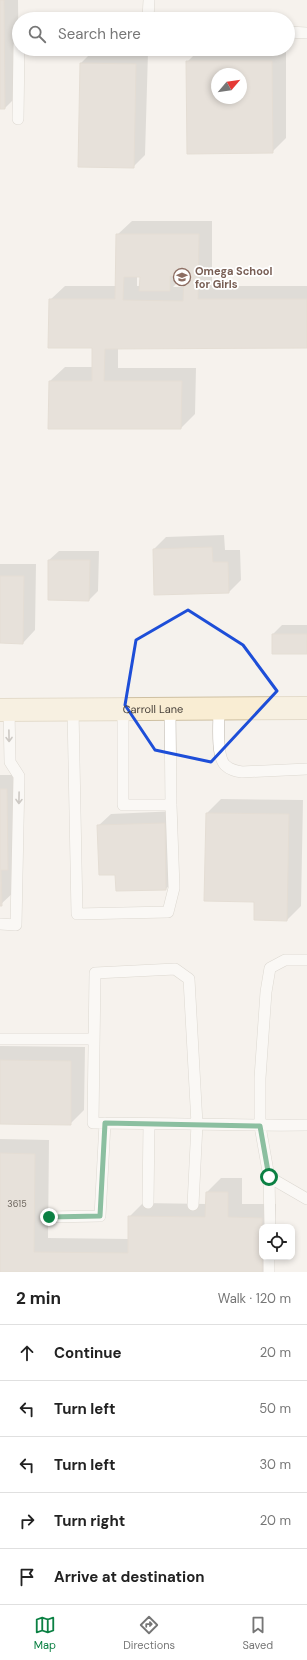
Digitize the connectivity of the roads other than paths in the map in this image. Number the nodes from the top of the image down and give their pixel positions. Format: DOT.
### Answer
graph roads {
  1 [pos="150,0"];
  2 [pos="149,12"];
  3 [pos="295,32"];
  4 [pos="307,33"];
  5 [pos="19,56"];
  6 [pos="18,119"];
  7 [pos="307,708"];
  8 [pos="170,709"];
  9 [pos="219,709"];
  10 [pos="5,710"];
  11 [pos="73,710"];
  12 [pos="123,710"];
  13 [pos="5,762"];
  14 [pos="307,769"];
  15 [pos="171,805"];
  16 [pos="0,924"];
  17 [pos="307,960"];
  18 [pos="0,1038"];
  19 [pos="94,1039"];
  20 [pos="105,1123"];
  21 [pos="149,1124"];
  22 [pos="197,1124"];
  23 [pos="307,1125"];
  24 [pos="260,1126"];
  25 [pos="269,1177"];
  26 [pos="307,1199"];
  27 [pos="148,1203"];
  28 [pos="193,1206"];
  29 [pos="49,1217"];
  30 [pos="270,1224"];
  31 [pos="269,1260"];
  32 [pos="269,1272"];
  1 -- 2 [label="lane"];
  3 -- 4 [label="lane"];
  5 -- 6 [label="lane"];
  7 -- 9 [label="street, Carroll Lane"];
  8 -- 9 [label="street, Carroll Lane"];
  8 -- 12 [label="street, Carroll Lane"];
  8 -- 15 [label="lane"];
  9 -- 14 [label="lane"];
  10 -- 11 [label="street, Carroll Lane"];
  10 -- 13 [label="lane, one-way"];
  11 -- 12 [label="street, Carroll Lane"];
  11 -- 15 [label="lane"];
  12 -- 15 [label="lane"];
  13 -- 16 [label="lane, one-way"];
  17 -- 24 [label="lane"];
  18 -- 19 [label="lane"];
  19 -- 20 [label="lane"];
  19 -- 22 [label="lane"];
  20 -- 21 [label="lane"];
  20 -- 29 [label="lane"];
  21 -- 22 [label="lane"];
  21 -- 27 [label="lane"];
  22 -- 24 [label="lane"];
  22 -- 28 [label="lane"];
  23 -- 24 [label="lane"];
  24 -- 25 [label="lane"];
  25 -- 26 [label="lane"];
  25 -- 30 [label="lane"];
  31 -- 32 [label="lane"];
}
